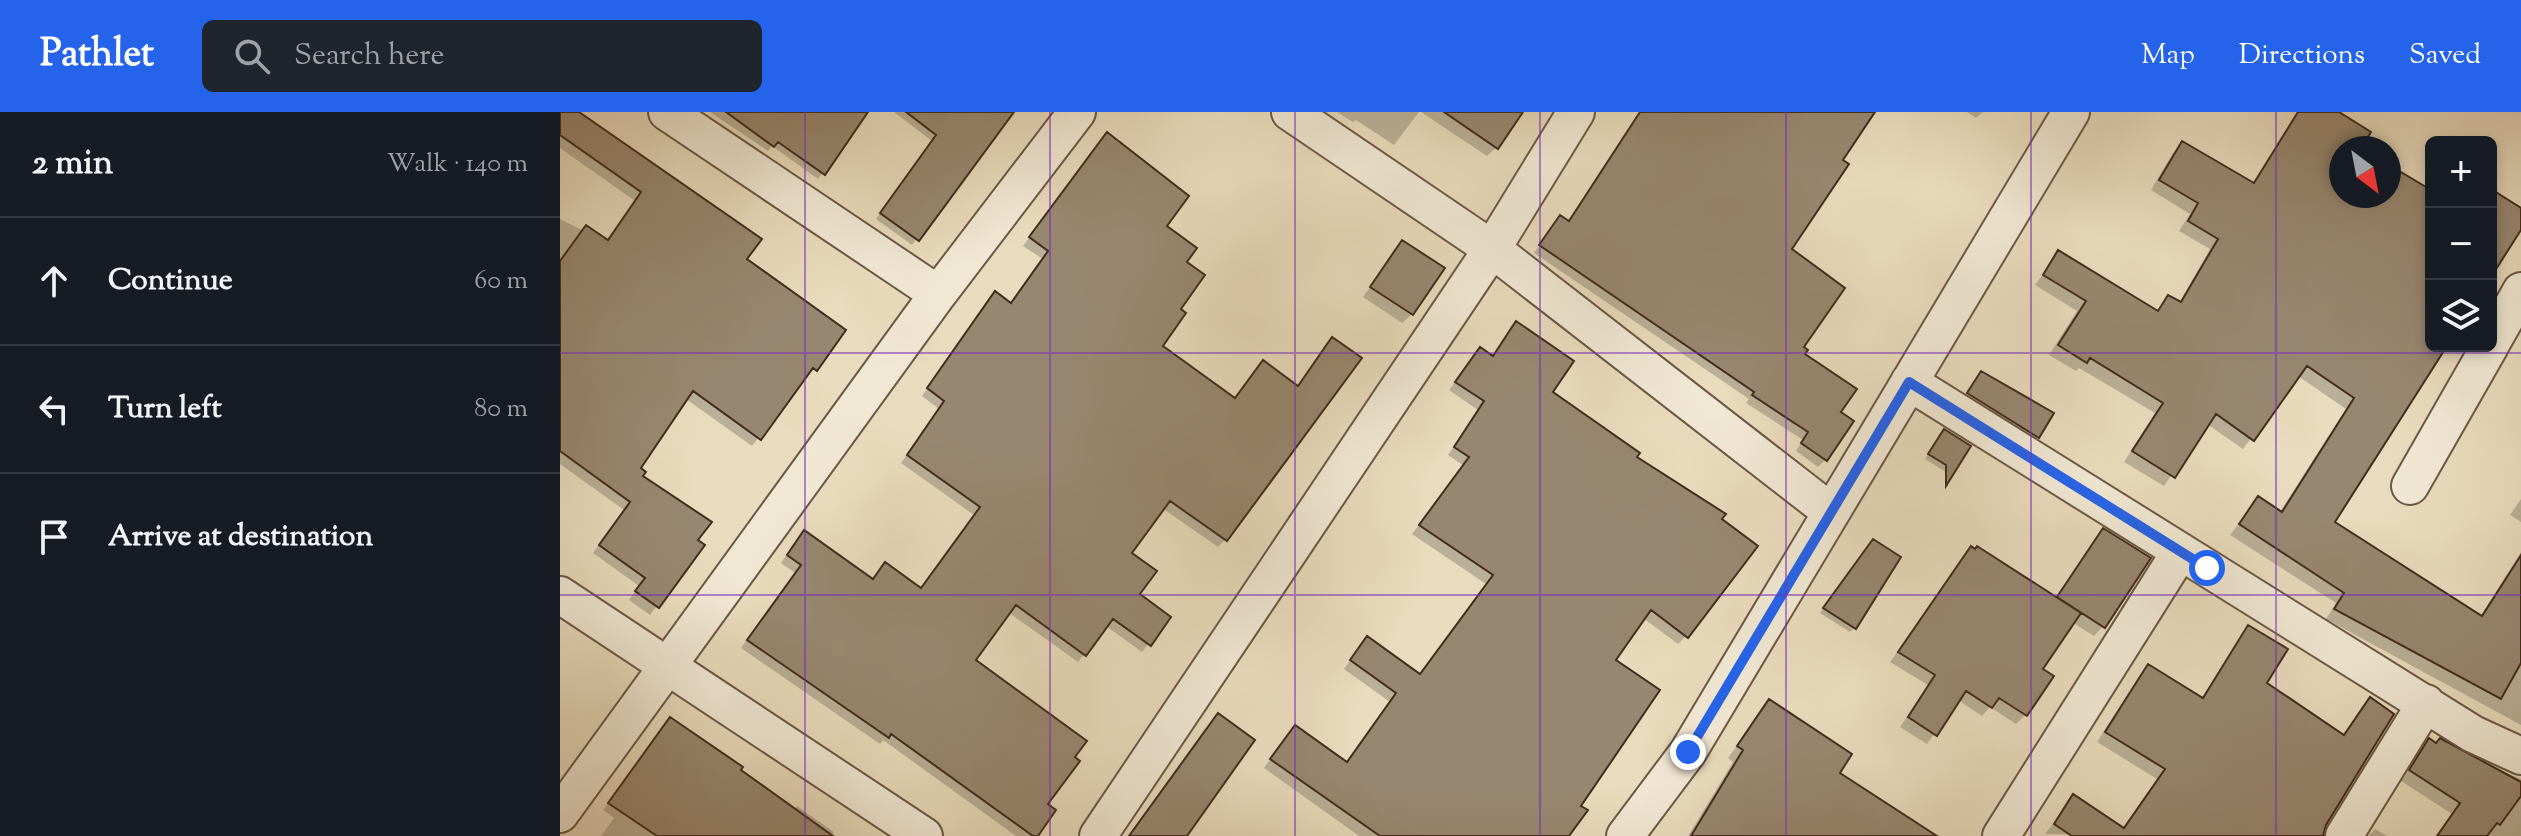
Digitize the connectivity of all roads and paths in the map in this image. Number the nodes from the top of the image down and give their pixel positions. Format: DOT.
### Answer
graph roads {
  1 [pos="667,112"];
  2 [pos="1077,112"];
  3 [pos="1290,112"];
  4 [pos="1576,112"];
  5 [pos="2071,112"];
  6 [pos="1492,249"];
  7 [pos="2521,291"];
  8 [pos="938,294"];
  9 [pos="2497,333"];
  10 [pos="2486,352"];
  11 [pos="1909,382"];
  12 [pos="2410,486"];
  13 [pos="1831,512"];
  14 [pos="2180,552"];
  15 [pos="560,595"];
  16 [pos="668,667"];
  17 [pos="2426,703"];
  18 [pos="2521,756"];
  19 [pos="560,814"];
  20 [pos="924,836"];
  21 [pos="1098,836"];
  22 [pos="1625,836"];
  23 [pos="2001,836"];
  24 [pos="2344,836"];
  1 -- 8 [label="street"];
  2 -- 8 [label="street"];
  3 -- 6 [label="street"];
  4 -- 6 [label="street"];
  5 -- 11 [label="street"];
  6 -- 13 [label="street"];
  6 -- 21 [label="street"];
  7 -- 9 [label="street"];
  8 -- 16 [label="street"];
  10 -- 12 [label="street"];
  11 -- 13 [label="street"];
  11 -- 14 [label="street"];
  13 -- 22 [label="street"];
  14 -- 17 [label="street"];
  14 -- 23 [label="street"];
  15 -- 16 [label="street"];
  16 -- 19 [label="street"];
  16 -- 20 [label="street"];
  17 -- 18 [label="street"];
  17 -- 24 [label="street"];
}
